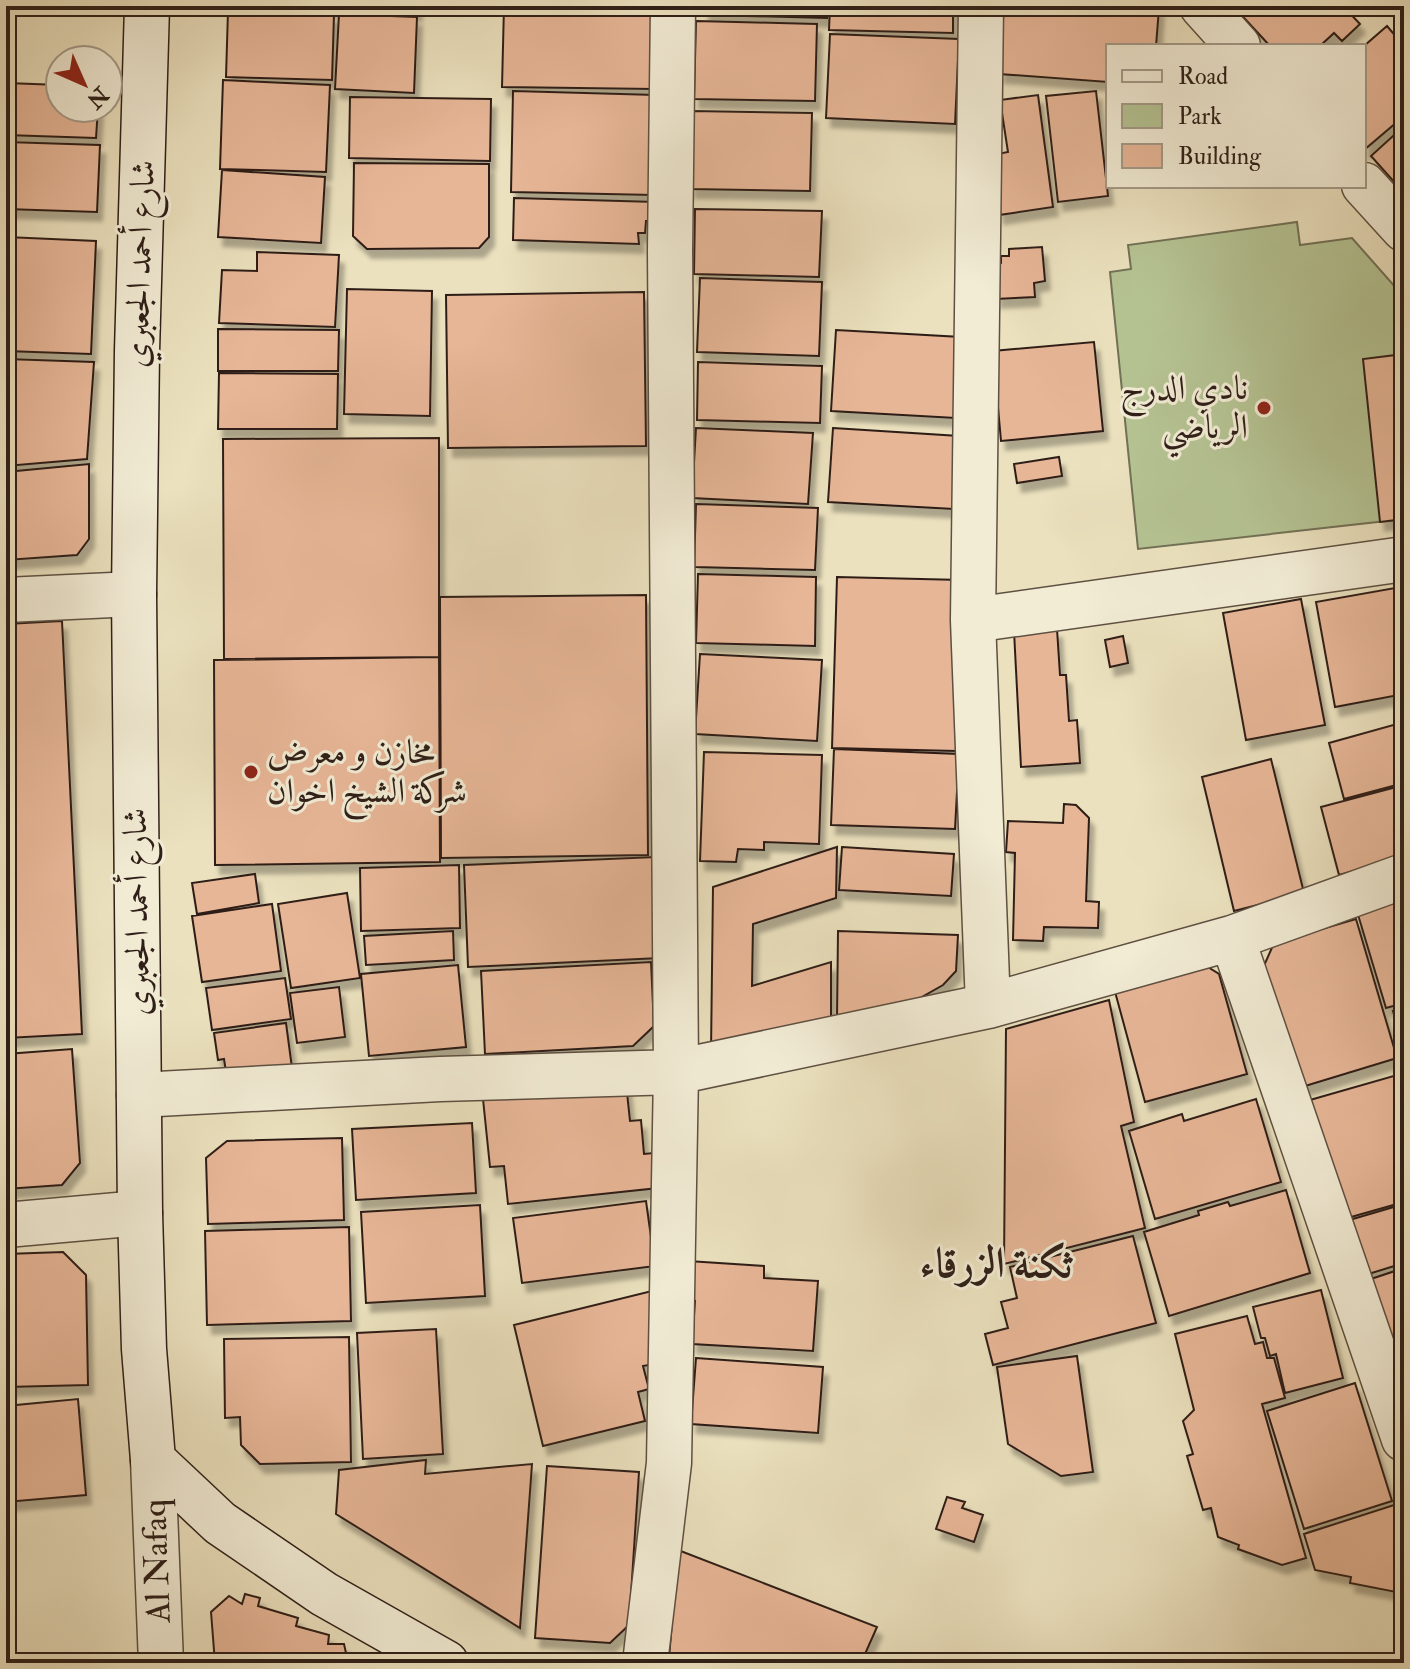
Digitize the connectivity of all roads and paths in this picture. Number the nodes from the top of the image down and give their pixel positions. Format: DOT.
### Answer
graph roads {
  1 [pos="147,6"];
  2 [pos="673,6"];
  3 [pos="981,6"];
  4 [pos="1202,6"];
  5 [pos="1236,44"];
  6 [pos="1366,187"];
  7 [pos="1404,229"];
  8 [pos="1404,559"];
  9 [pos="134,594"];
  10 [pos="6,600"];
  11 [pos="973,620"];
  12 [pos="1404,876"];
  13 [pos="1232,938"];
  14 [pos="988,1006"];
  15 [pos="676,1072"];
  16 [pos="139,1095"];
  17 [pos="140,1213"];
  18 [pos="6,1225"];
  19 [pos="1404,1439"];
  20 [pos="153,1460"];
  21 [pos="161,1663"];
  22 [pos="446,1663"];
  23 [pos="645,1663"];
  1 -- 9 [label="street, شارع أحمد الجعبري"];
  2 -- 15 [label="street"];
  3 -- 11 [label="street"];
  4 -- 5 [label="street"];
  6 -- 7 [label="street"];
  8 -- 11 [label="street"];
  9 -- 10 [label="street"];
  9 -- 16 [label="street, شارع أحمد الجعبري"];
  11 -- 14 [label="street"];
  12 -- 13 [label="street"];
  13 -- 14 [label="street"];
  13 -- 19 [label="street"];
  14 -- 15 [label="street"];
  15 -- 16 [label="street"];
  15 -- 23 [label="street"];
  16 -- 17 [label="street, شارع أحمد الجعبري"];
  17 -- 18 [label="street"];
  17 -- 20 [label="street, شارع أحمد الجعبري"];
  20 -- 21 [label="street, Al Nafaq"];
  20 -- 22 [label="street"];
}
